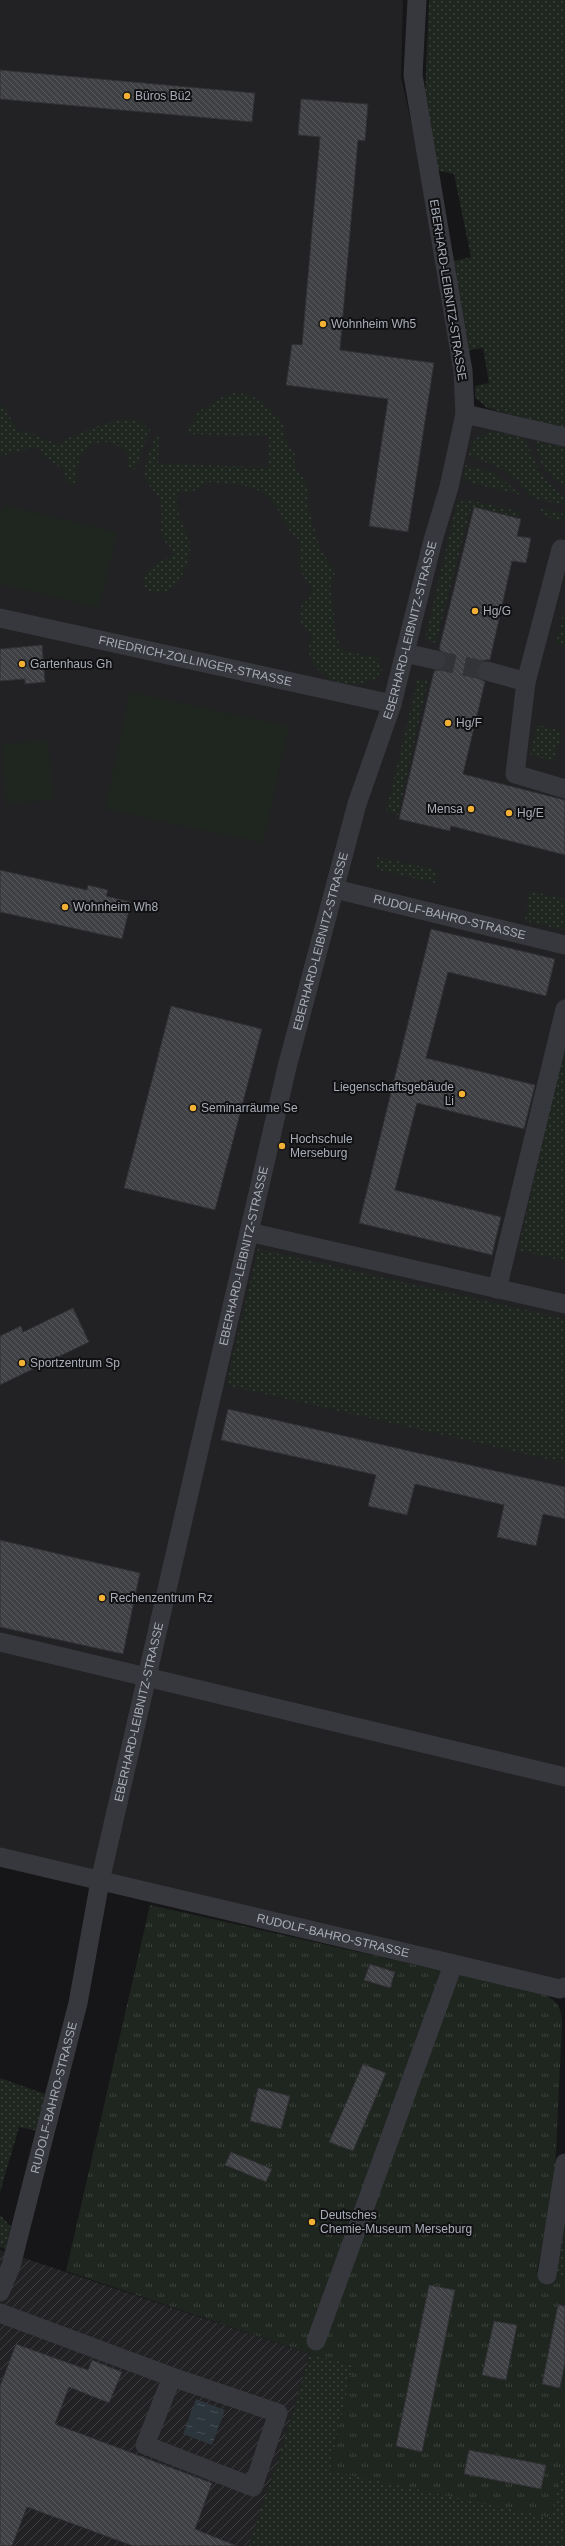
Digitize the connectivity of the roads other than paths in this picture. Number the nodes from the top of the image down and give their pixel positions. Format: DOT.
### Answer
graph roads {
  1 [pos="417,0"];
  2 [pos="465,414"];
  3 [pos="565,437"];
  4 [pos="561,549"];
  5 [pos="0,618"];
  6 [pos="405,653"];
  7 [pos="436,660"];
  8 [pos="487,672"];
  9 [pos="526,682"];
  10 [pos="392,704"];
  11 [pos="565,789"];
  12 [pos="335,889"];
  13 [pos="565,946"];
  14 [pos="565,1008"];
  15 [pos="249,1232"];
  16 [pos="497,1289"];
  17 [pos="565,1304"];
  18 [pos="0,1642"];
  19 [pos="146,1678"];
  20 [pos="565,1776"];
  21 [pos="0,1857"];
  22 [pos="100,1881"];
  23 [pos="453,1965"];
  24 [pos="563,1991"];
  25 [pos="565,2163"];
  26 [pos="548,2275"];
  27 [pos="0,2292"];
  28 [pos="0,2313"];
  29 [pos="316,2341"];
  30 [pos="172,2377"];
  1 -- 2 [label="street, EBERHARD-LEIBNITZ-STRASSE"];
  2 -- 3 [label="street"];
  2 -- 6 [label="street, EBERHARD-LEIBNITZ-STRASSE"];
  4 -- 9 [label="street"];
  5 -- 10 [label="street, FRIEDRICH-ZOLLINGER-STRASSE"];
  6 -- 7 [label="street"];
  6 -- 10 [label="street, EBERHARD-LEIBNITZ-STRASSE"];
  8 -- 9 [label="street"];
  9 -- 11 [label="street"];
  10 -- 12 [label="street, EBERHARD-LEIBNITZ-STRASSE"];
  12 -- 13 [label="street, RUDOLF-BAHRO-STRASSE"];
  12 -- 15 [label="street, EBERHARD-LEIBNITZ-STRASSE"];
  14 -- 16 [label="street"];
  15 -- 16 [label="street"];
  15 -- 19 [label="street, EBERHARD-LEIBNITZ-STRASSE"];
  16 -- 17 [label="street"];
  18 -- 19 [label="street"];
  19 -- 20 [label="street"];
  19 -- 22 [label="street, EBERHARD-LEIBNITZ-STRASSE"];
  21 -- 22 [label="street, RUDOLF-BAHRO-STRASSE"];
  22 -- 23 [label="street, RUDOLF-BAHRO-STRASSE"];
  22 -- 27 [label="street, RUDOLF-BAHRO-STRASSE"];
  23 -- 24 [label="street, RUDOLF-BAHRO-STRASSE"];
  23 -- 29 [label="street"];
  25 -- 26 [label="street"];
  28 -- 30 [label="street"];
  30 -- 30 [label="street"];
}
